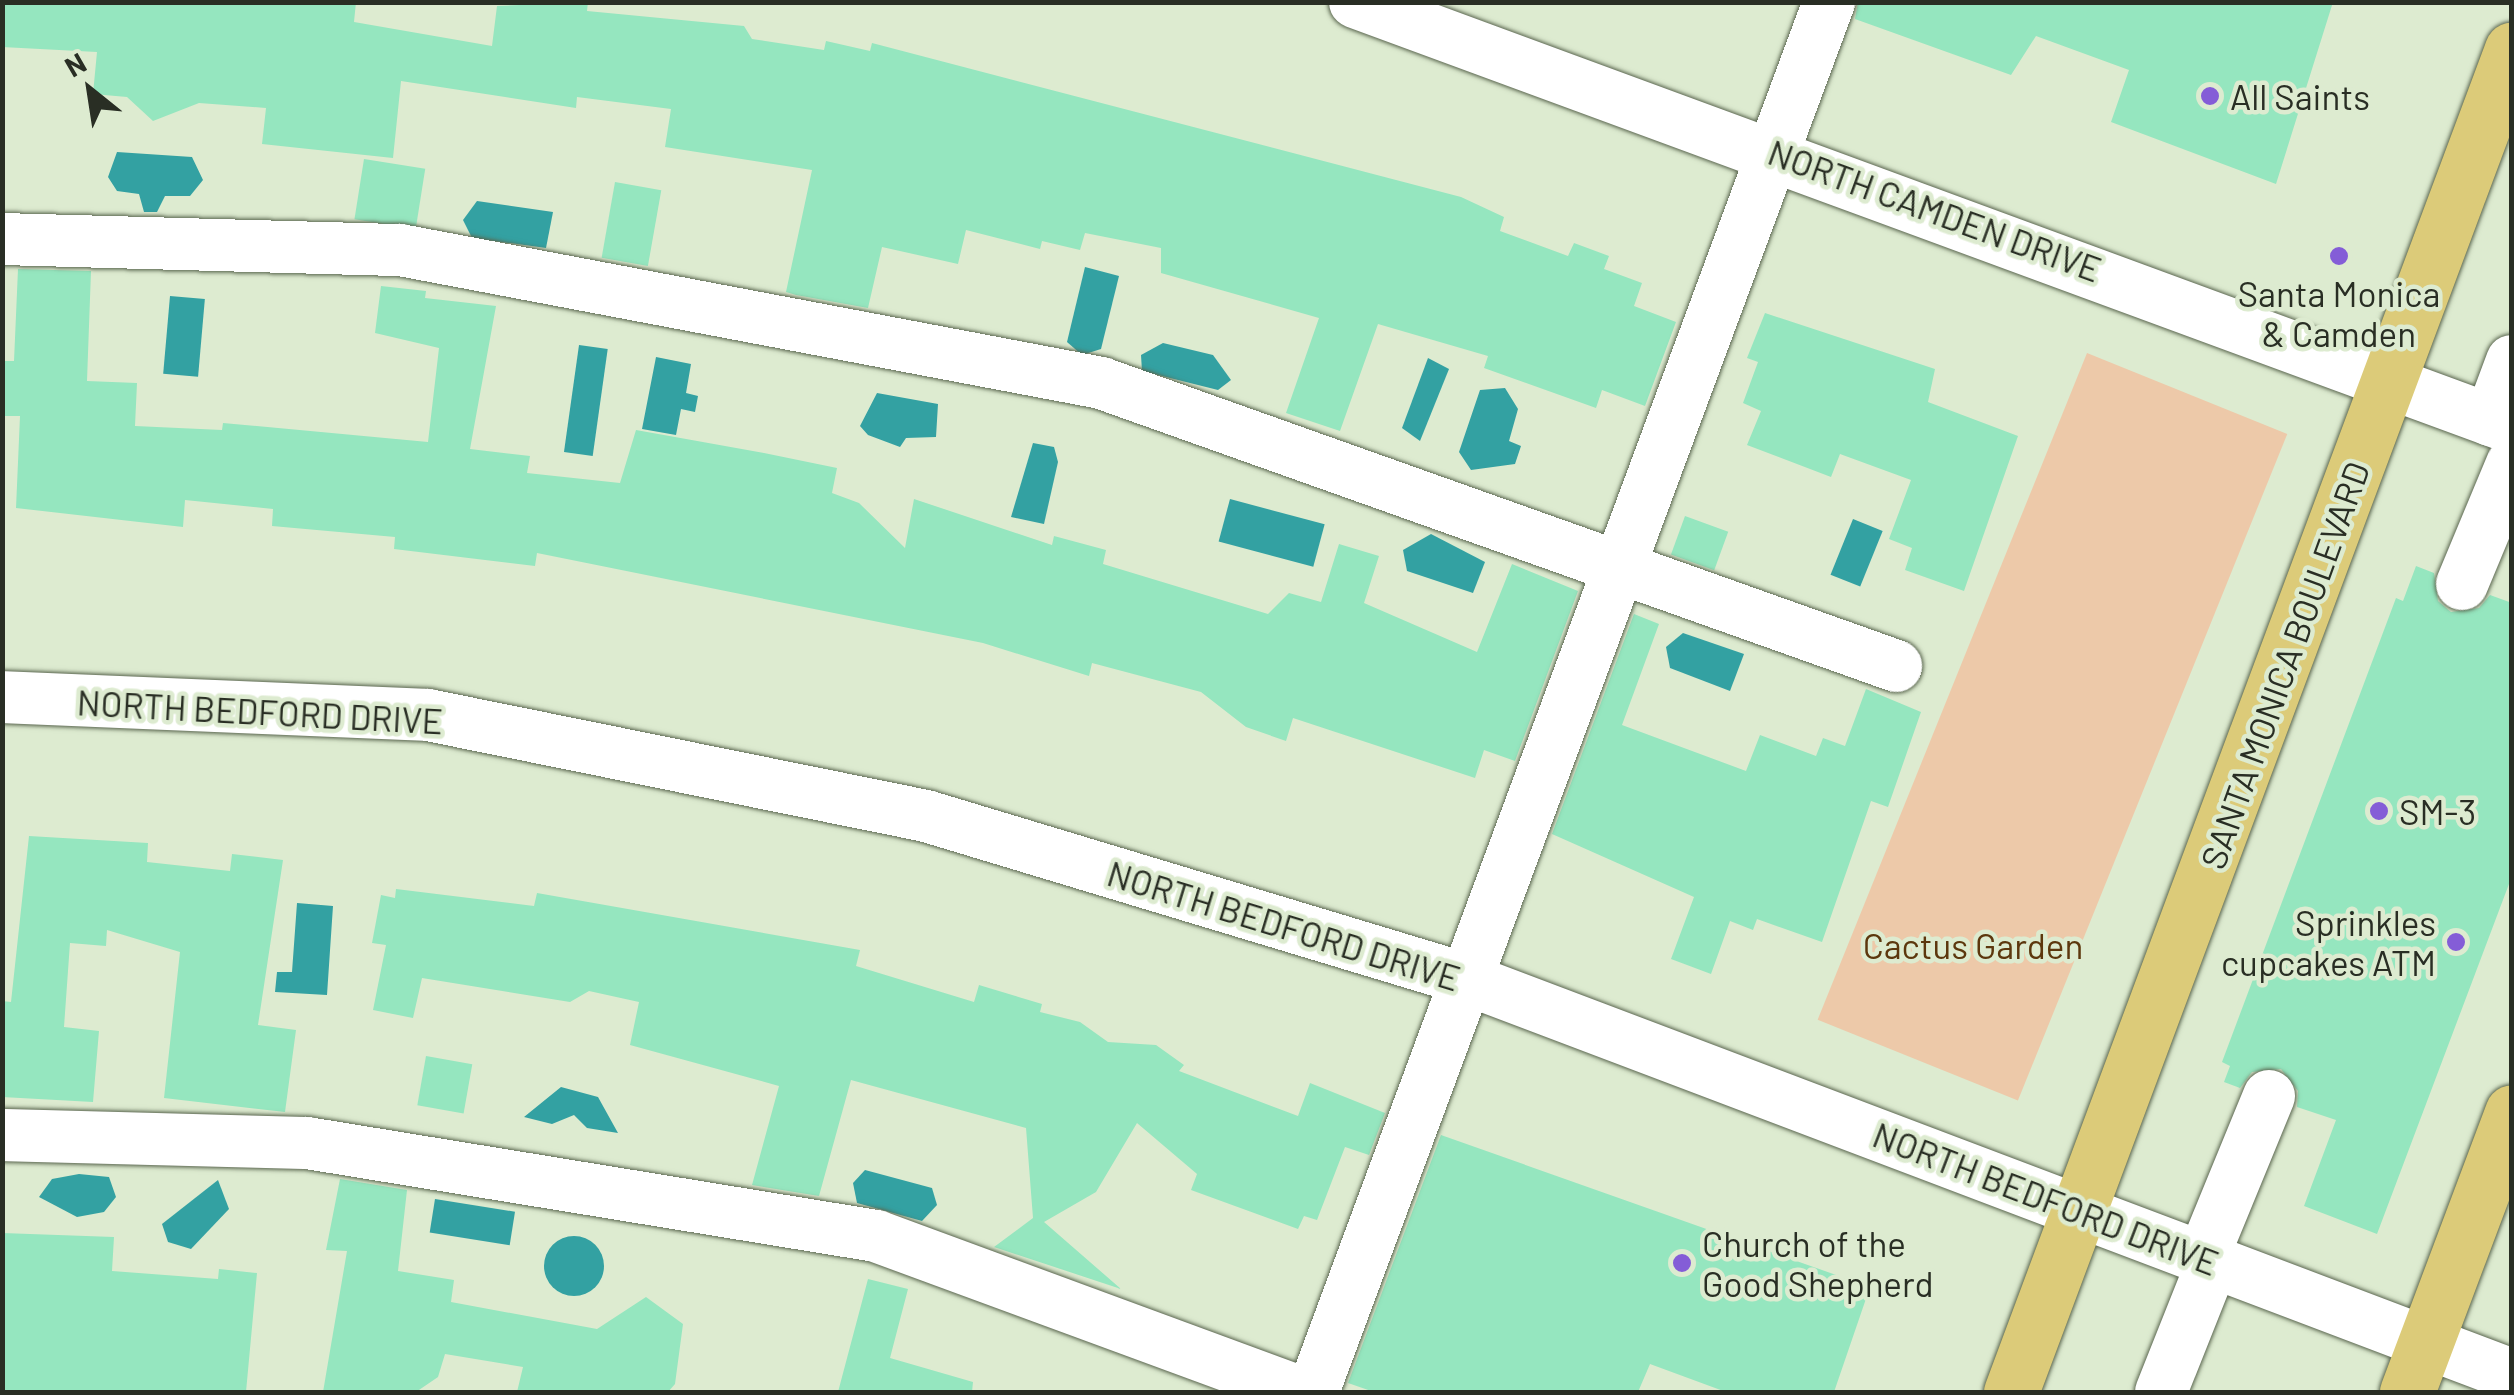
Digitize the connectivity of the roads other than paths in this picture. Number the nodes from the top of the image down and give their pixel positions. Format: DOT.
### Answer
graph roads {
  1 [pos="1354,2"];
  2 [pos="1829,2"];
  3 [pos="2512,49"];
  4 [pos="1774,150"];
  5 [pos="2,240"];
  6 [pos="2512,362"];
  7 [pos="2389,380"];
  8 [pos="2505,431"];
  9 [pos="2465,488"];
  10 [pos="1620,565"];
  11 [pos="2462,584"];
  12 [pos="1896,666"];
  13 [pos="2,697"];
  14 [pos="1466,979"];
  15 [pos="2269,1096"];
  16 [pos="2512,1112"];
  17 [pos="2,1135"];
  18 [pos="2214,1145"];
  19 [pos="2079,1209"];
  20 [pos="2193,1253"];
  21 [pos="2416,1368"];
  22 [pos="2512,1375"];
  23 [pos="2149,1376"];
  24 [pos="1300,1392"];
  25 [pos="1312,1392"];
  26 [pos="2012,1392"];
  1 -- 4 [label="street, NORTH CAMDEN DRIVE"];
  2 -- 4 [label="street"];
  3 -- 7 [label="main road, SANTA MONICA BOULEVARD"];
  4 -- 7 [label="street, NORTH CAMDEN DRIVE"];
  4 -- 10 [label="street"];
  5 -- 10 [label="street"];
  6 -- 8 [label="street"];
  7 -- 8 [label="street, NORTH CAMDEN DRIVE"];
  7 -- 19 [label="main road, SANTA MONICA BOULEVARD"];
  8 -- 9 [label="street"];
  8 -- 11 [label="street"];
  10 -- 12 [label="street"];
  10 -- 14 [label="street"];
  13 -- 14 [label="street, NORTH BEDFORD DRIVE"];
  14 -- 19 [label="street, NORTH BEDFORD DRIVE"];
  14 -- 25 [label="street"];
  15 -- 20 [label="street"];
  16 -- 21 [label="main road"];
  17 -- 24 [label="street"];
  18 -- 20 [label="street"];
  19 -- 20 [label="street, NORTH BEDFORD DRIVE"];
  19 -- 26 [label="main road, SANTA MONICA BOULEVARD"];
  20 -- 21 [label="street, NORTH BEDFORD DRIVE"];
  20 -- 23 [label="street"];
  21 -- 22 [label="street, NORTH BEDFORD DRIVE"];
}
